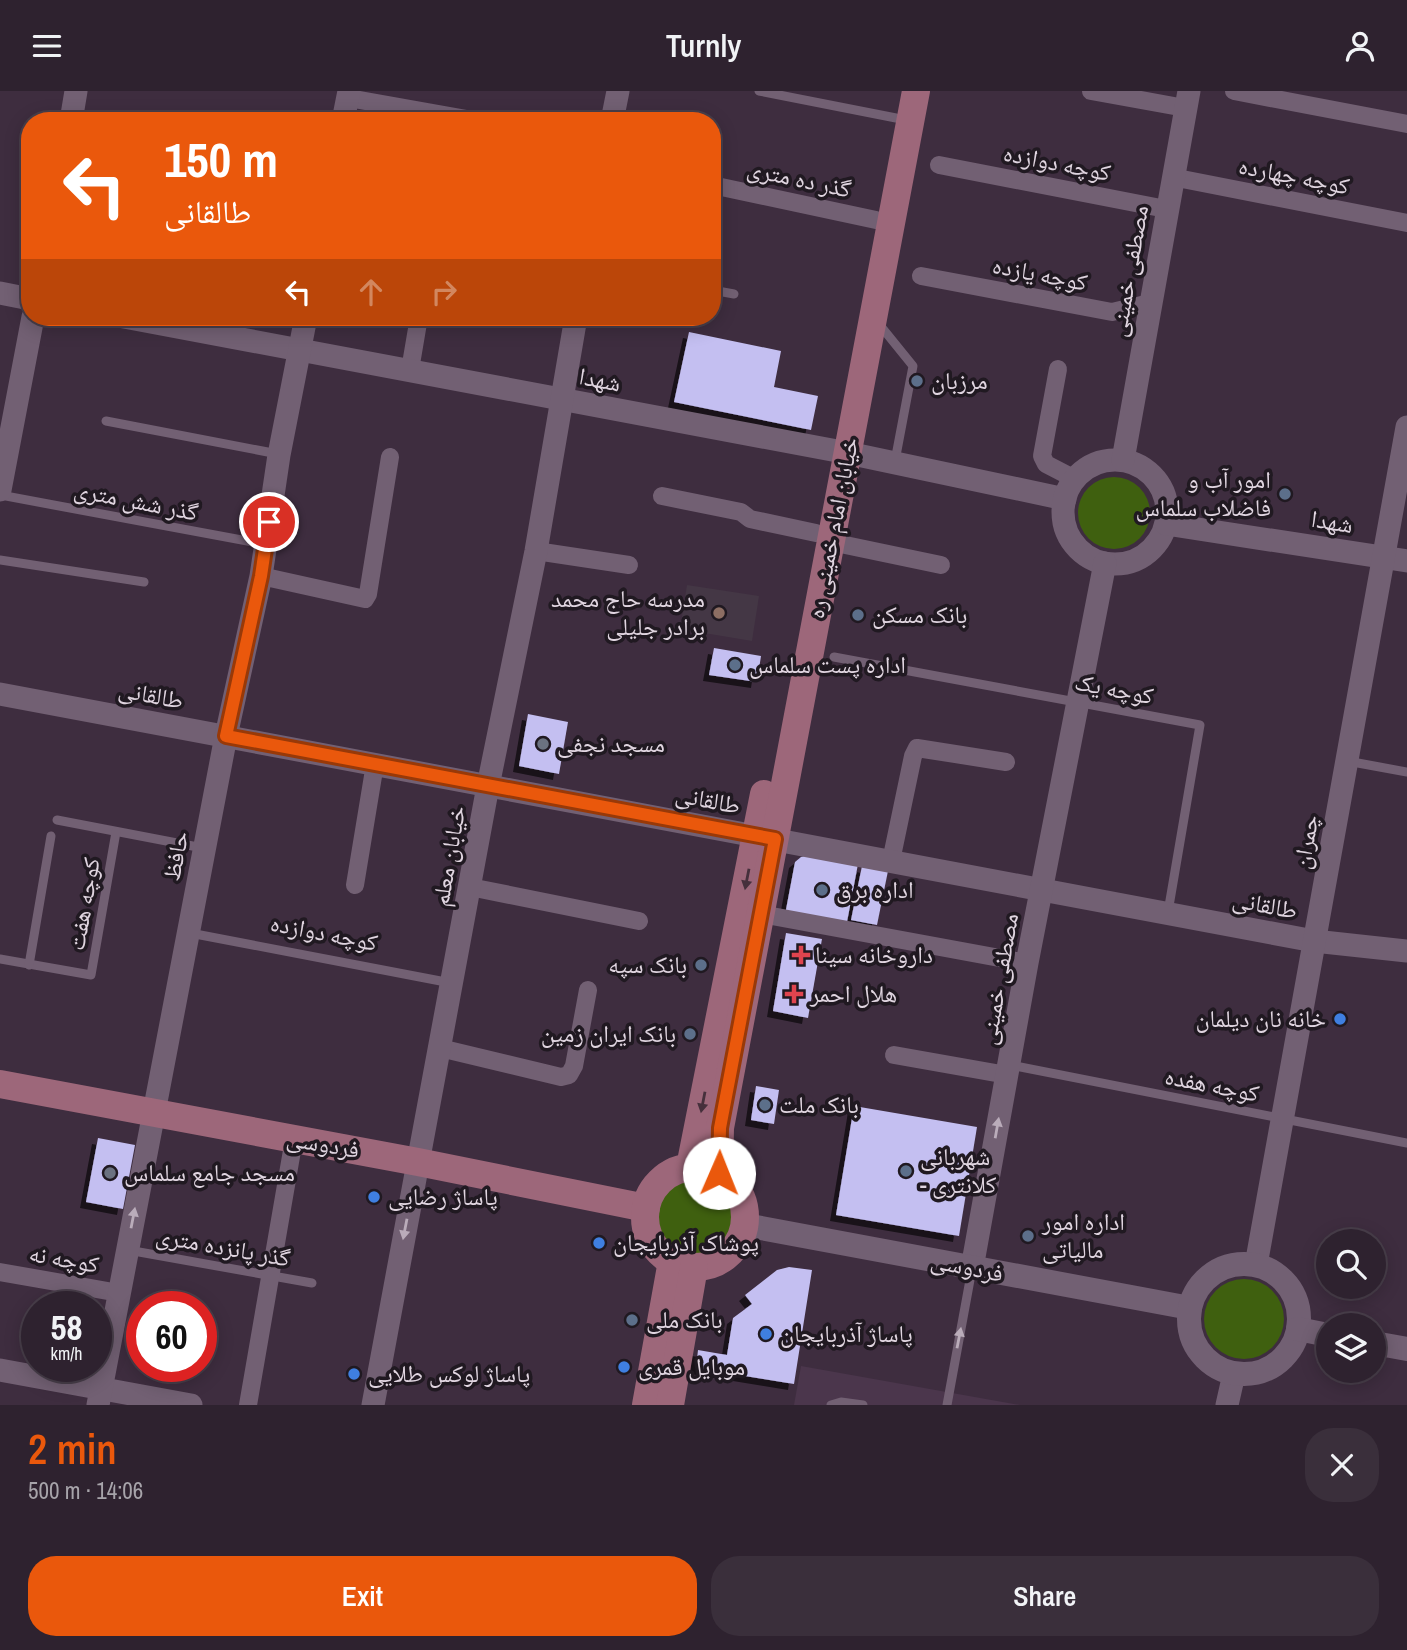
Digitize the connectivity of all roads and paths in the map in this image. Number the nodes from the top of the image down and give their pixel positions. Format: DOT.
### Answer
graph roads {
  1 [pos="76,91"];
  2 [pos="618,91"];
  3 [pos="759,91"];
  4 [pos="916,91"];
  5 [pos="1091,91"];
  6 [pos="1234,91"];
  7 [pos="1187,100"];
  8 [pos="347,103"];
  9 [pos="899,104"];
  10 [pos="72,112"];
  11 [pos="412,112"];
  12 [pos="614,112"];
  13 [pos="1407,124"];
  14 [pos="939,165"];
  15 [pos="1171,177"];
  16 [pos="721,187"];
  17 [pos="1166,209"];
  18 [pos="876,220"];
  19 [pos="1407,223"];
  20 [pos="921,276"];
  21 [pos="721,292"];
  22 [pos="0,293"];
  23 [pos="734,294"];
  24 [pos="21,297"];
  25 [pos="1150,303"];
  26 [pos="873,318"];
  27 [pos="31,326"];
  28 [pos="172,326"];
  29 [pos="304,326"];
  30 [pos="417,326"];
  31 [pos="574,326"];
  32 [pos="300,350"];
  33 [pos="1058,369"];
  34 [pos="410,370"];
  35 [pos="560,399"];
  36 [pos="106,421"];
  37 [pos="1407,428"];
  38 [pos="839,451"];
  39 [pos="279,455"];
  40 [pos="390,457"];
  41 [pos="1123,460"];
  42 [pos="895,463"];
  43 [pos="1070,489"];
  44 [pos="0,490"];
  45 [pos="0,495"];
  46 [pos="662,496"];
  47 [pos="1166,524"];
  48 [pos="823,538"];
  49 [pos="265,545"];
  50 [pos="536,551"];
  51 [pos="1384,557"];
  52 [pos="0,560"];
  53 [pos="1407,561"];
  54 [pos="1105,563"];
  55 [pos="629,565"];
  56 [pos="941,565"];
  57 [pos="261,576"];
  58 [pos="144,582"];
  59 [pos="834,657"];
  60 [pos="0,694"];
  61 [pos="1077,702"];
  62 [pos="226,736"];
  63 [pos="1347,761"];
  64 [pos="1006,762"];
  65 [pos="375,764"];
  66 [pos="1407,772"];
  67 [pos="488,786"];
  68 [pos="57,820"];
  69 [pos="116,832"];
  70 [pos="51,836"];
  71 [pos="765,837"];
  72 [pos="204,849"];
  73 [pos="891,860"];
  74 [pos="355,884"];
  75 [pos="470,887"];
  76 [pos="1042,890"];
  77 [pos="761,913"];
  78 [pos="1168,913"];
  79 [pos="639,921"];
  80 [pos="188,932"];
  81 [pos="1314,941"];
  82 [pos="1407,951"];
  83 [pos="0,959"];
  84 [pos="1027,963"];
  85 [pos="29,965"];
  86 [pos="451,983"];
  87 [pos="588,990"];
  88 [pos="440,1048"];
  89 [pos="894,1055"];
  90 [pos="1008,1070"];
  91 [pos="0,1084"];
  92 [pos="154,1112"];
  93 [pos="1283,1119"];
  94 [pos="294,1139"];
  95 [pos="1407,1143"];
  96 [pos="418,1162"];
  97 [pos="690,1167"];
  98 [pos="719,1173"];
  99 [pos="646,1208"];
  100 [pos="745,1226"];
  101 [pos="127,1249"];
  102 [pos="683,1264"];
  103 [pos="1256,1265"];
  104 [pos="972,1268"];
  105 [pos="0,1272"];
  106 [pos="270,1276"];
  107 [pos="312,1283"];
  108 [pos="119,1293"];
  109 [pos="1190,1308"];
  110 [pos="1298,1329"];
  111 [pos="1316,1333"];
  112 [pos="1386,1345"];
  113 [pos="1407,1349"];
  114 [pos="0,1370"];
  115 [pos="1239,1374"];
  116 [pos="99,1397"];
  117 [pos="191,1405"];
  118 [pos="248,1405"];
  119 [pos="373,1405"];
  120 [pos="646,1405"];
  121 [pos="670,1405"];
  122 [pos="831,1405"];
  123 [pos="863,1405"];
  124 [pos="947,1405"];
  125 [pos="1227,1405"];
  126 [pos="1238,1405"];
  1 -- 10 [label="street"];
  2 -- 12 [label="street"];
  3 -- 9 [label="lane"];
  4 -- 26 [label="main road, خیابان امام خمینی ره"];
  5 -- 7 [label="street"];
  6 -- 13 [label="street"];
  7 -- 15 [label="street, مصطفی خمینی"];
  8 -- 11 [label="street"];
  9 -- 18 [label="main road, خیابان امام خمینی ره"];
  14 -- 17 [label="street, کوچه دوازده"];
  15 -- 17 [label="street, مصطفی خمینی"];
  15 -- 19 [label="street, کوچه چهارده"];
  16 -- 18 [label="street, گذر ده متری"];
  17 -- 25 [label="street, مصطفی خمینی"];
  18 -- 38 [label="main road, خیابان امام خمینی ره"];
  20 -- 25 [label="street, کوچه یازده"];
  21 -- 23 [label="lane"];
  22 -- 24 [label="street"];
  25 -- 41 [label="street, مصطفی خمینی"];
  26 -- 38 [label="main road, خیابان امام خمینی ره"];
  26 -- 42 [label="lane"];
  27 -- 44 [label="street"];
  28 -- 32 [label="street, شهدا"];
  29 -- 32 [label="street, حافظ"];
  30 -- 34 [label="street"];
  31 -- 35 [label="street, خیابان معلم"];
  32 -- 34 [label="street, شهدا"];
  32 -- 39 [label="street, حافظ"];
  33 -- 43 [label="street"];
  34 -- 35 [label="street, شهدا"];
  35 -- 38 [label="street, شهدا"];
  35 -- 50 [label="street, خیابان معلم"];
  36 -- 39 [label="lane"];
  37 -- 51 [label="street, چمران"];
  38 -- 42 [label="street, شهدا"];
  38 -- 48 [label="main road, خیابان امام خمینی ره"];
  39 -- 49 [label="street, حافظ"];
  40 -- 57 [label="street"];
  41 -- 43 [label="street"];
  41 -- 47 [label="street"];
  42 -- 43 [label="street, شهدا"];
  43 -- 54 [label="street"];
  45 -- 49 [label="lane, گذر شش متری"];
  46 -- 48 [label="street"];
  47 -- 51 [label="street, شهدا"];
  47 -- 54 [label="street"];
  48 -- 56 [label="street"];
  48 -- 71 [label="main road, خیابان امام خمینی ره"];
  49 -- 57 [label="street, حافظ"];
  50 -- 55 [label="street"];
  50 -- 67 [label="street, خیابان معلم"];
  51 -- 53 [label="street, شهدا"];
  51 -- 63 [label="street, چمران"];
  52 -- 58 [label="lane"];
  54 -- 61 [label="street, مصطفی خمینی"];
  57 -- 62 [label="street, حافظ"];
  59 -- 61 [label="lane, کوچه یک"];
  60 -- 62 [label="street, طالقانی"];
  61 -- 76 [label="street, مصطفی خمینی"];
  61 -- 78 [label="lane, کوچه یک"];
  62 -- 65 [label="street, طالقانی"];
  62 -- 72 [label="street, حافظ"];
  63 -- 66 [label="lane"];
  63 -- 81 [label="street, چمران"];
  64 -- 73 [label="street"];
  65 -- 67 [label="street, طالقانی"];
  65 -- 74 [label="street"];
  67 -- 71 [label="street, طالقانی"];
  67 -- 75 [label="street, خیابان معلم"];
  68 -- 69 [label="lane, کوچه هفت"];
  69 -- 72 [label="lane, کوچه هفت"];
  69 -- 85 [label="lane, کوچه هفت"];
  70 -- 85 [label="lane"];
  71 -- 73 [label="street, طالقانی"];
  71 -- 77 [label="main road, خیابان امام خمینی ره"];
  71 -- 97 [label="main road, خیابان امام خمینی ره, one-way"];
  72 -- 80 [label="street, حافظ"];
  73 -- 76 [label="street, طالقانی"];
  75 -- 79 [label="street"];
  75 -- 86 [label="street, خیابان معلم"];
  76 -- 78 [label="street, طالقانی"];
  76 -- 84 [label="street, مصطفی خمینی"];
  77 -- 84 [label="street"];
  77 -- 98 [label="main road, خیابان امام خمینی ره"];
  78 -- 81 [label="street, طالقانی"];
  80 -- 86 [label="lane, کوچه دوازده"];
  80 -- 92 [label="street, حافظ"];
  81 -- 82 [label="street, طالقانی"];
  81 -- 93 [label="street, چمران"];
  83 -- 85 [label="lane, کوچه هفت"];
  84 -- 90 [label="street, مصطفی خمینی"];
  86 -- 88 [label="street, خیابان معلم"];
  87 -- 88 [label="street"];
  88 -- 96 [label="street, خیابان معلم"];
  89 -- 90 [label="street"];
  90 -- 93 [label="lane, کوچه هفده"];
  104 -- 90 [label="street, مصطفی خمینی, one-way"];
  91 -- 92 [label="main road, فردوسی"];
  92 -- 94 [label="main road, فردوسی"];
  101 -- 92 [label="street, حافظ, one-way"];
  93 -- 95 [label="lane, کوچه هفده"];
  93 -- 103 [label="street, چمران"];
  94 -- 96 [label="main road, فردوسی"];
  94 -- 106 [label="street"];
  96 -- 99 [label="main road, فردوسی"];
  96 -- 119 [label="street, خیابان معلم, one-way"];
  97 -- 98 [label="main road"];
  97 -- 99 [label="main road"];
  98 -- 100 [label="main road"];
  99 -- 102 [label="main road"];
  100 -- 102 [label="main road"];
  100 -- 104 [label="main road, فردوسی"];
  101 -- 106 [label="lane, گذر پانزده متری"];
  101 -- 108 [label="street, حافظ"];
  102 -- 120 [label="main road"];
  102 -- 121 [label="main road"];
  103 -- 109 [label="main road"];
  103 -- 110 [label="main road"];
  104 -- 109 [label="main road, فردوسی"];
  124 -- 104 [label="lane, مصطفی خمینی, one-way"];
  105 -- 108 [label="street, کوچه نه"];
  106 -- 107 [label="lane, گذر پانزده متری"];
  106 -- 118 [label="street"];
  108 -- 116 [label="street, حافظ"];
  109 -- 115 [label="main road"];
  110 -- 111 [label="main road"];
  110 -- 115 [label="main road"];
  112 -- 113 [label="main road"];
  114 -- 116 [label="street"];
  115 -- 125 [label="street"];
  115 -- 126 [label="street"];
  116 -- 117 [label="street"];
  122 -- 123 [label="lane"];
}
